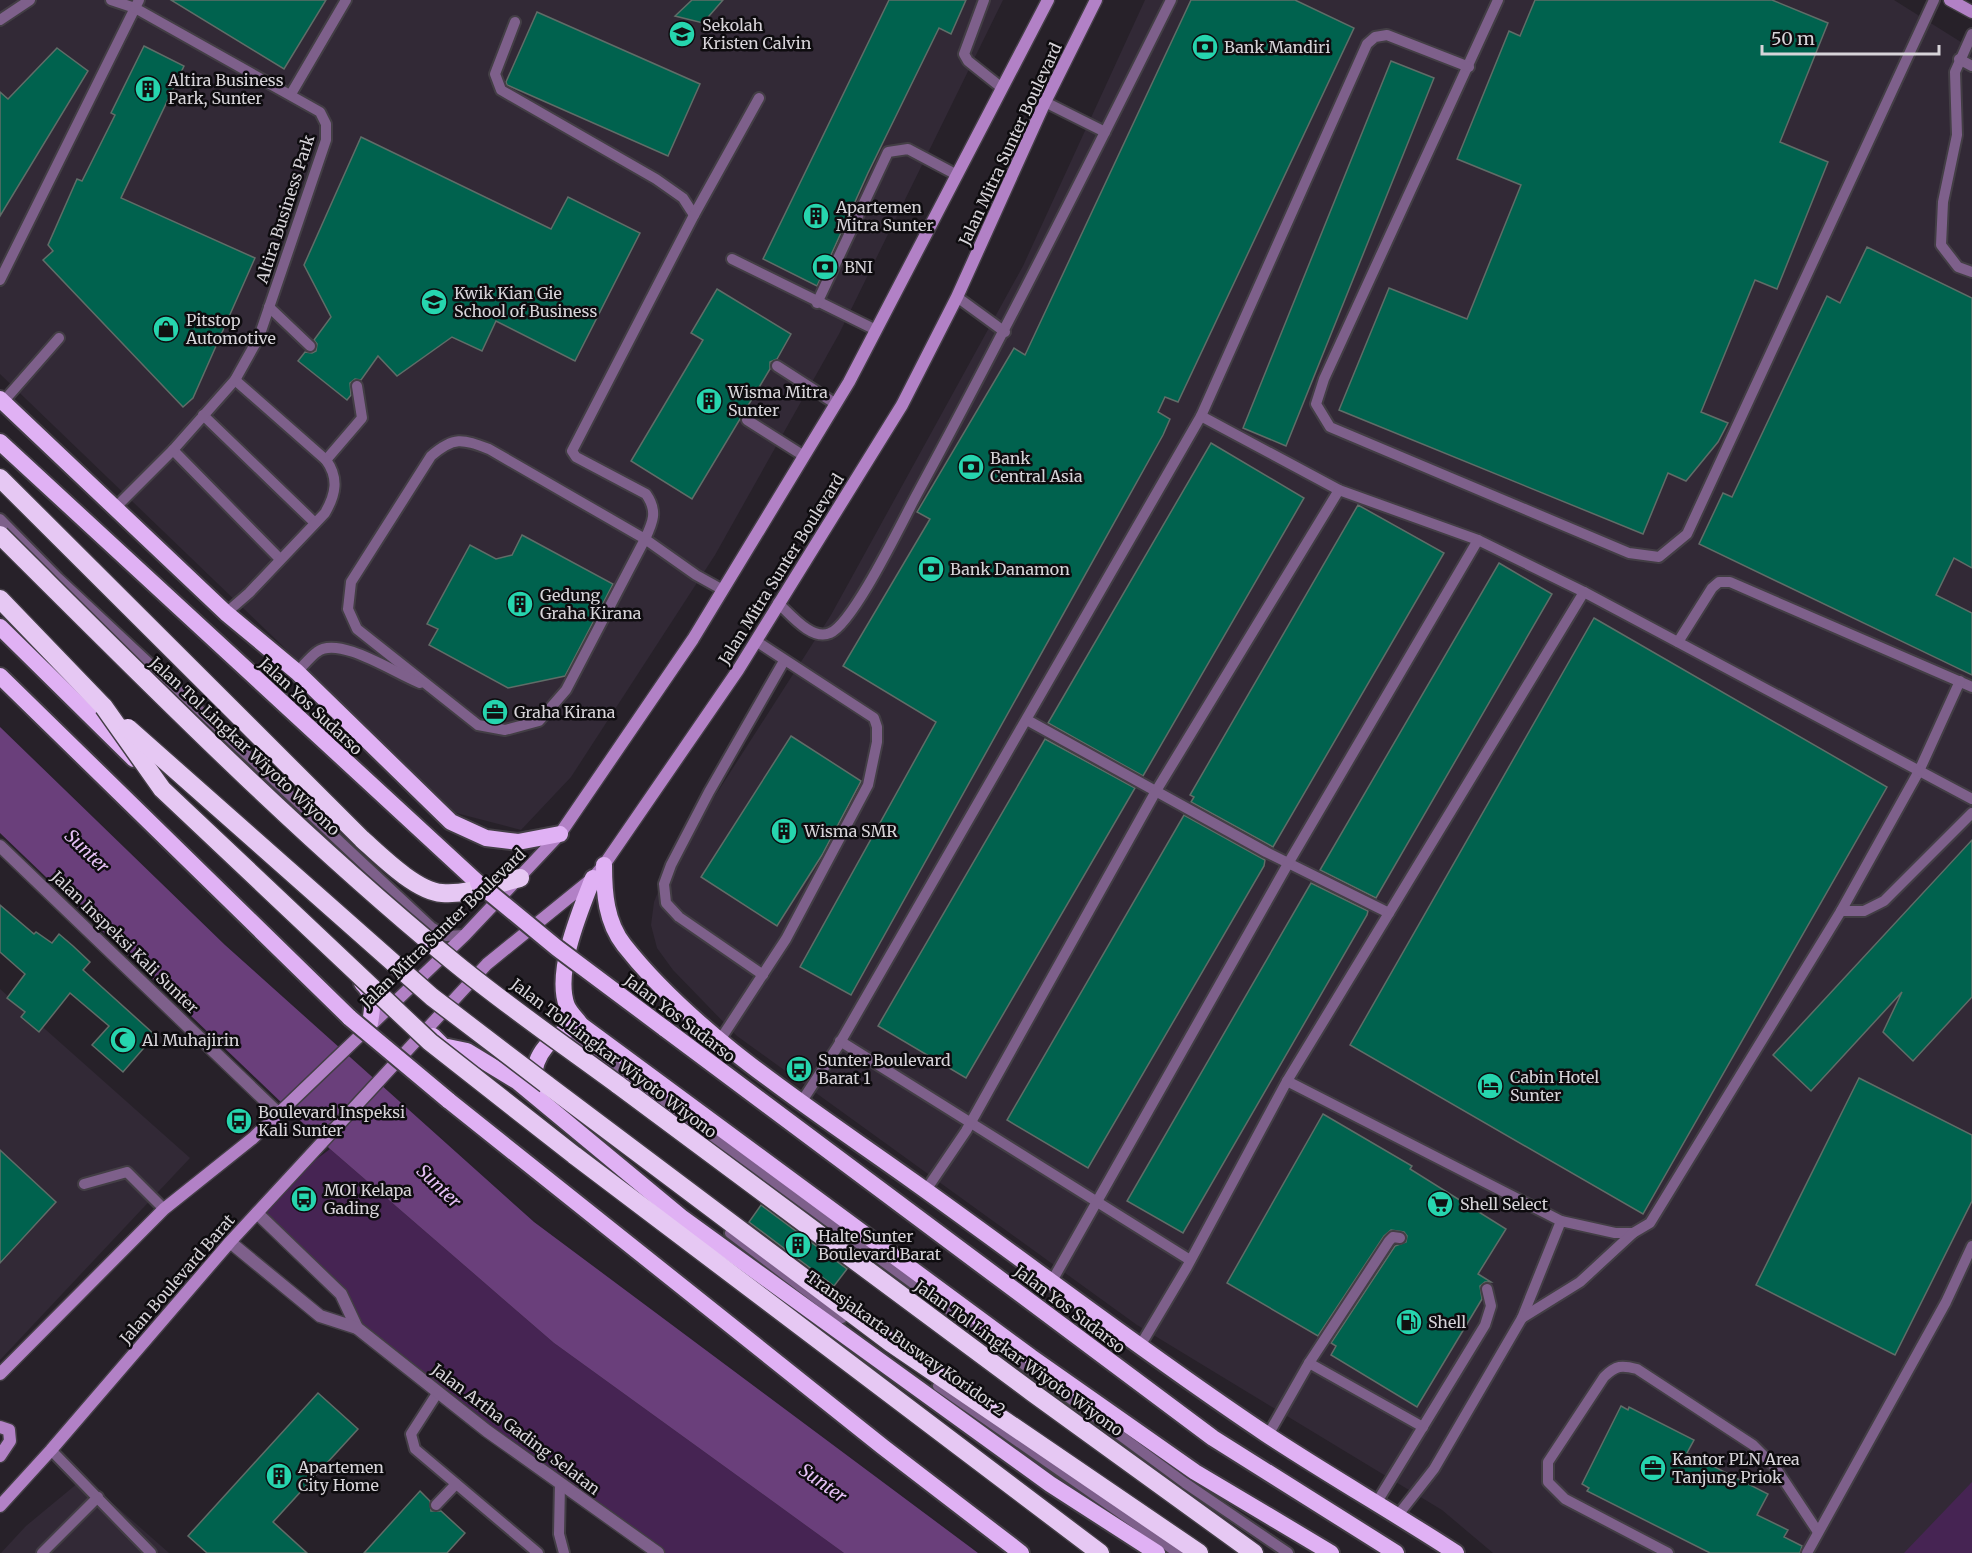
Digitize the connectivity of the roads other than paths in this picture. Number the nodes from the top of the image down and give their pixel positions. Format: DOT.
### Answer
graph roads {
  1 [pos="30,0"];
  2 [pos="111,0"];
  3 [pos="346,0"];
  4 [pos="984,0"];
  5 [pos="1048,0"];
  6 [pos="1096,0"];
  7 [pos="1171,0"];
  8 [pos="1498,0"];
  9 [pos="1934,0"];
  10 [pos="1950,0"];
  11 [pos="137,4"];
  12 [pos="1972,12"];
  13 [pos="0,20"];
  14 [pos="515,22"];
  15 [pos="1972,34"];
  16 [pos="1959,59"];
  17 [pos="1972,66"];
  18 [pos="1469,67"];
  19 [pos="1002,88"];
  20 [pos="291,93"];
  21 [pos="759,98"];
  22 [pos="1045,102"];
  23 [pos="1105,132"];
  24 [pos="957,175"];
  25 [pos="694,215"];
  26 [pos="732,259"];
  27 [pos="1972,272"];
  28 [pos="0,280"];
  29 [pos="957,297"];
  30 [pos="817,303"];
  31 [pos="269,307"];
  32 [pos="876,330"];
  33 [pos="1005,332"];
  34 [pos="59,338"];
  35 [pos="310,346"];
  36 [pos="777,366"];
  37 [pos="235,380"];
  38 [pos="357,386"];
  39 [pos="2,401"];
  40 [pos="836,404"];
  41 [pos="203,415"];
  42 [pos="1201,416"];
  43 [pos="747,420"];
  44 [pos="0,442"];
  45 [pos="173,450"];
  46 [pos="804,456"];
  47 [pos="326,460"];
  48 [pos="0,478"];
  49 [pos="1339,490"];
  50 [pos="115,508"];
  51 [pos="0,519"];
  52 [pos="315,523"];
  53 [pos="0,535"];
  54 [pos="645,539"];
  55 [pos="1478,540"];
  56 [pos="280,559"];
  57 [pos="723,590"];
  58 [pos="1584,592"];
  59 [pos="0,600"];
  60 [pos="778,603"];
  61 [pos="226,613"];
  62 [pos="0,627"];
  63 [pos="756,641"];
  64 [pos="1678,642"];
  65 [pos="784,661"];
  66 [pos="297,672"];
  67 [pos="0,676"];
  68 [pos="1960,681"];
  69 [pos="1972,687"];
  70 [pos="431,688"];
  71 [pos="104,707"];
  72 [pos="1027,720"];
  73 [pos="1920,771"];
  74 [pos="1156,790"];
  75 [pos="1972,800"];
  76 [pos="1972,813"];
  77 [pos="560,834"];
  78 [pos="0,846"];
  79 [pos="1289,862"];
  80 [pos="604,865"];
  81 [pos="520,878"];
  82 [pos="593,878"];
  83 [pos="1841,911"];
  84 [pos="1389,913"];
  85 [pos="465,935"];
  86 [pos="763,975"];
  87 [pos="370,1023"];
  88 [pos="581,1025"];
  89 [pos="425,1030"];
  90 [pos="720,1040"];
  91 [pos="840,1041"];
  92 [pos="588,1045"];
  93 [pos="382,1077"];
  94 [pos="1287,1081"];
  95 [pos="535,1096"];
  96 [pos="802,1101"];
  97 [pos="279,1112"];
  98 [pos="968,1128"];
  99 [pos="84,1184"];
  100 [pos="926,1190"];
  101 [pos="1097,1202"];
  102 [pos="164,1209"];
  103 [pos="257,1214"];
  104 [pos="1561,1221"];
  105 [pos="1633,1233"];
  106 [pos="1400,1238"];
  107 [pos="230,1242"];
  108 [pos="1972,1246"];
  109 [pos="1190,1260"];
  110 [pos="1052,1281"];
  111 [pos="1487,1289"];
  112 [pos="1522,1318"];
  113 [pos="357,1328"];
  114 [pos="1140,1346"];
  115 [pos="1031,1357"];
  116 [pos="1309,1363"];
  117 [pos="0,1374"];
  118 [pos="438,1392"];
  119 [pos="0,1427"];
  120 [pos="1424,1427"];
  121 [pos="1268,1435"];
  122 [pos="51,1450"];
  123 [pos="0,1455"];
  124 [pos="560,1483"];
  125 [pos="456,1484"];
  126 [pos="98,1497"];
  127 [pos="1377,1502"];
  128 [pos="435,1505"];
  129 [pos="0,1506"];
  130 [pos="1398,1515"];
  131 [pos="1818,1532"];
  132 [pos="42,1553"];
  133 [pos="151,1553"];
  134 [pos="538,1553"];
  135 [pos="564,1553"];
  136 [pos="658,1553"];
  137 [pos="1021,1553"];
  138 [pos="1101,1553"];
  139 [pos="1157,1553"];
  140 [pos="1178,1553"];
  141 [pos="1198,1553"];
  142 [pos="1254,1553"];
  143 [pos="1288,1553"];
  144 [pos="1310,1553"];
  145 [pos="1331,1553"];
  146 [pos="1396,1553"];
  147 [pos="1456,1553"];
  148 [pos="1668,1553"];
  149 [pos="1807,1553"];
  1 -- 13 [label="lane"];
  2 -- 11 [label="lane, Altira Business Park"];
  3 -- 20 [label="lane"];
  4 -- 19 [label="lane"];
  5 -- 19 [label="main road, Jalan Mitra Sunter Boulevard"];
  6 -- 22 [label="main road, Jalan Mitra Sunter Boulevard"];
  7 -- 23 [label="lane"];
  8 -- 18 [label="lane"];
  9 -- 18 [label="lane"];
  10 -- 12 [label="main road"];
  11 -- 20 [label="lane, Altira Business Park"];
  11 -- 28 [label="lane"];
  14 -- 25 [label="lane"];
  15 -- 16 [label="lane"];
  16 -- 17 [label="lane"];
  16 -- 27 [label="lane"];
  18 -- 42 [label="lane"];
  19 -- 24 [label="main road, Jalan Mitra Sunter Boulevard"];
  20 -- 31 [label="lane, Altira Business Park"];
  21 -- 25 [label="lane"];
  22 -- 23 [label="lane"];
  22 -- 29 [label="main road, Jalan Mitra Sunter Boulevard"];
  23 -- 33 [label="lane"];
  24 -- 30 [label="lane"];
  24 -- 32 [label="main road, Jalan Mitra Sunter Boulevard"];
  25 -- 54 [label="lane"];
  26 -- 30 [label="lane"];
  29 -- 33 [label="lane"];
  29 -- 60 [label="main road, Jalan Mitra Sunter Boulevard"];
  30 -- 32 [label="lane"];
  31 -- 35 [label="lane"];
  31 -- 37 [label="lane, Altira Business Park"];
  32 -- 40 [label="main road, Jalan Mitra Sunter Boulevard"];
  33 -- 60 [label="lane"];
  34 -- 39 [label="lane"];
  36 -- 40 [label="lane"];
  37 -- 41 [label="lane, Altira Business Park"];
  37 -- 47 [label="lane"];
  38 -- 47 [label="lane"];
  39 -- 50 [label="highway"];
  40 -- 46 [label="main road, Jalan Mitra Sunter Boulevard"];
  41 -- 45 [label="lane, Altira Business Park"];
  41 -- 52 [label="lane"];
  42 -- 49 [label="lane"];
  42 -- 72 [label="lane"];
  43 -- 46 [label="lane"];
  44 -- 146 [label="highway, Jalan Yos Sudarso, bridge"];
  45 -- 50 [label="lane, Altira Business Park"];
  45 -- 56 [label="lane"];
  46 -- 57 [label="main road, Jalan Mitra Sunter Boulevard"];
  47 -- 52 [label="lane"];
  48 -- 81 [label="highway"];
  49 -- 55 [label="lane"];
  49 -- 74 [label="lane"];
  50 -- 61 [label="highway"];
  51 -- 85 [label="lane"];
  52 -- 56 [label="lane"];
  53 -- 142 [label="highway, Jalan Tol Lingkar Wiyoto Wiyono, bridge"];
  54 -- 57 [label="lane"];
  54 -- 70 [label="lane"];
  54 -- 70 [label="lane"];
  55 -- 58 [label="lane"];
  55 -- 79 [label="lane"];
  56 -- 61 [label="lane"];
  57 -- 77 [label="main road, Jalan Mitra Sunter Boulevard"];
  58 -- 64 [label="lane"];
  58 -- 84 [label="lane"];
  59 -- 71 [label="highway"];
  60 -- 63 [label="main road, Jalan Mitra Sunter Boulevard"];
  61 -- 66 [label="highway"];
  62 -- 87 [label="highway"];
  63 -- 65 [label="lane"];
  63 -- 80 [label="main road, Jalan Mitra Sunter Boulevard"];
  64 -- 68 [label="lane"];
  64 -- 73 [label="lane"];
  65 -- 86 [label="lane"];
  65 -- 86 [label="lane"];
  66 -- 70 [label="lane"];
  66 -- 77 [label="highway"];
  67 -- 137 [label="highway, bridge"];
  68 -- 69 [label="lane"];
  68 -- 73 [label="lane"];
  71 -- 138 [label="highway, bridge"];
  71 -- 141 [label="highway, bridge"];
  72 -- 74 [label="lane"];
  72 -- 91 [label="lane"];
  73 -- 75 [label="lane"];
  73 -- 83 [label="lane"];
  74 -- 79 [label="lane"];
  74 -- 98 [label="lane"];
  76 -- 83 [label="lane"];
  77 -- 81 [label="main road, Jalan Mitra Sunter Boulevard"];
  78 -- 97 [label="street, Jalan Inspeksi Kali Sunter"];
  79 -- 84 [label="lane"];
  79 -- 101 [label="lane"];
  80 -- 82 [label="main road, Jalan Mitra Sunter Boulevard"];
  80 -- 90 [label="highway"];
  81 -- 85 [label="main road, Jalan Mitra Sunter Boulevard"];
  82 -- 88 [label="highway"];
  82 -- 89 [label="main road, Jalan Mitra Sunter Boulevard"];
  83 -- 105 [label="lane"];
  84 -- 94 [label="lane"];
  85 -- 87 [label="main road, Jalan Mitra Sunter Boulevard"];
  86 -- 90 [label="lane"];
  87 -- 97 [label="main road, Jalan Mitra Sunter Boulevard"];
  88 -- 92 [label="lane"];
  88 -- 95 [label="highway"];
  88 -- 115 [label="highway"];
  89 -- 93 [label="main road, Jalan Mitra Sunter Boulevard"];
  89 -- 95 [label="highway"];
  90 -- 96 [label="highway"];
  91 -- 96 [label="lane"];
  91 -- 98 [label="lane"];
  92 -- 140 [label="lane, Transjakarta Busway Koridor 2"];
  92 -- 143 [label="lane"];
  93 -- 103 [label="main road, Jalan Boulevard Barat"];
  94 -- 104 [label="lane"];
  94 -- 109 [label="lane"];
  95 -- 139 [label="highway"];
  96 -- 100 [label="highway"];
  97 -- 102 [label="main road"];
  98 -- 100 [label="lane"];
  98 -- 101 [label="lane"];
  99 -- 102 [label="lane"];
  100 -- 110 [label="highway"];
  101 -- 109 [label="lane"];
  101 -- 110 [label="lane"];
  102 -- 117 [label="main road"];
  103 -- 107 [label="main road, Jalan Boulevard Barat"];
  103 -- 113 [label="street, Jalan Artha Gading Selatan"];
  104 -- 105 [label="lane"];
  104 -- 112 [label="lane"];
  105 -- 112 [label="lane"];
  106 -- 116 [label="lane"];
  107 -- 113 [label="street, Jalan Artha Gading Selatan"];
  107 -- 122 [label="main road, Jalan Boulevard Barat"];
  108 -- 131 [label="lane"];
  109 -- 114 [label="lane"];
  110 -- 114 [label="highway"];
  111 -- 120 [label="lane"];
  112 -- 130 [label="lane"];
  113 -- 118 [label="street, Jalan Artha Gading Selatan"];
  114 -- 121 [label="highway"];
  115 -- 144 [label="highway"];
  115 -- 145 [label="highway"];
  116 -- 120 [label="lane"];
  116 -- 121 [label="lane"];
  118 -- 124 [label="street, Jalan Artha Gading Selatan"];
  118 -- 125 [label="lane"];
  119 -- 123 [label="main road"];
  120 -- 127 [label="lane"];
  121 -- 127 [label="highway"];
  122 -- 126 [label="lane"];
  122 -- 129 [label="main road, Jalan Boulevard Barat"];
  124 -- 135 [label="lane"];
  124 -- 136 [label="street, Jalan Artha Gading Selatan"];
  125 -- 128 [label="lane"];
  125 -- 134 [label="lane"];
  126 -- 132 [label="lane"];
  126 -- 133 [label="lane"];
  127 -- 130 [label="highway"];
  130 -- 147 [label="highway"];
  131 -- 148 [label="lane"];
  131 -- 149 [label="lane"];
}
